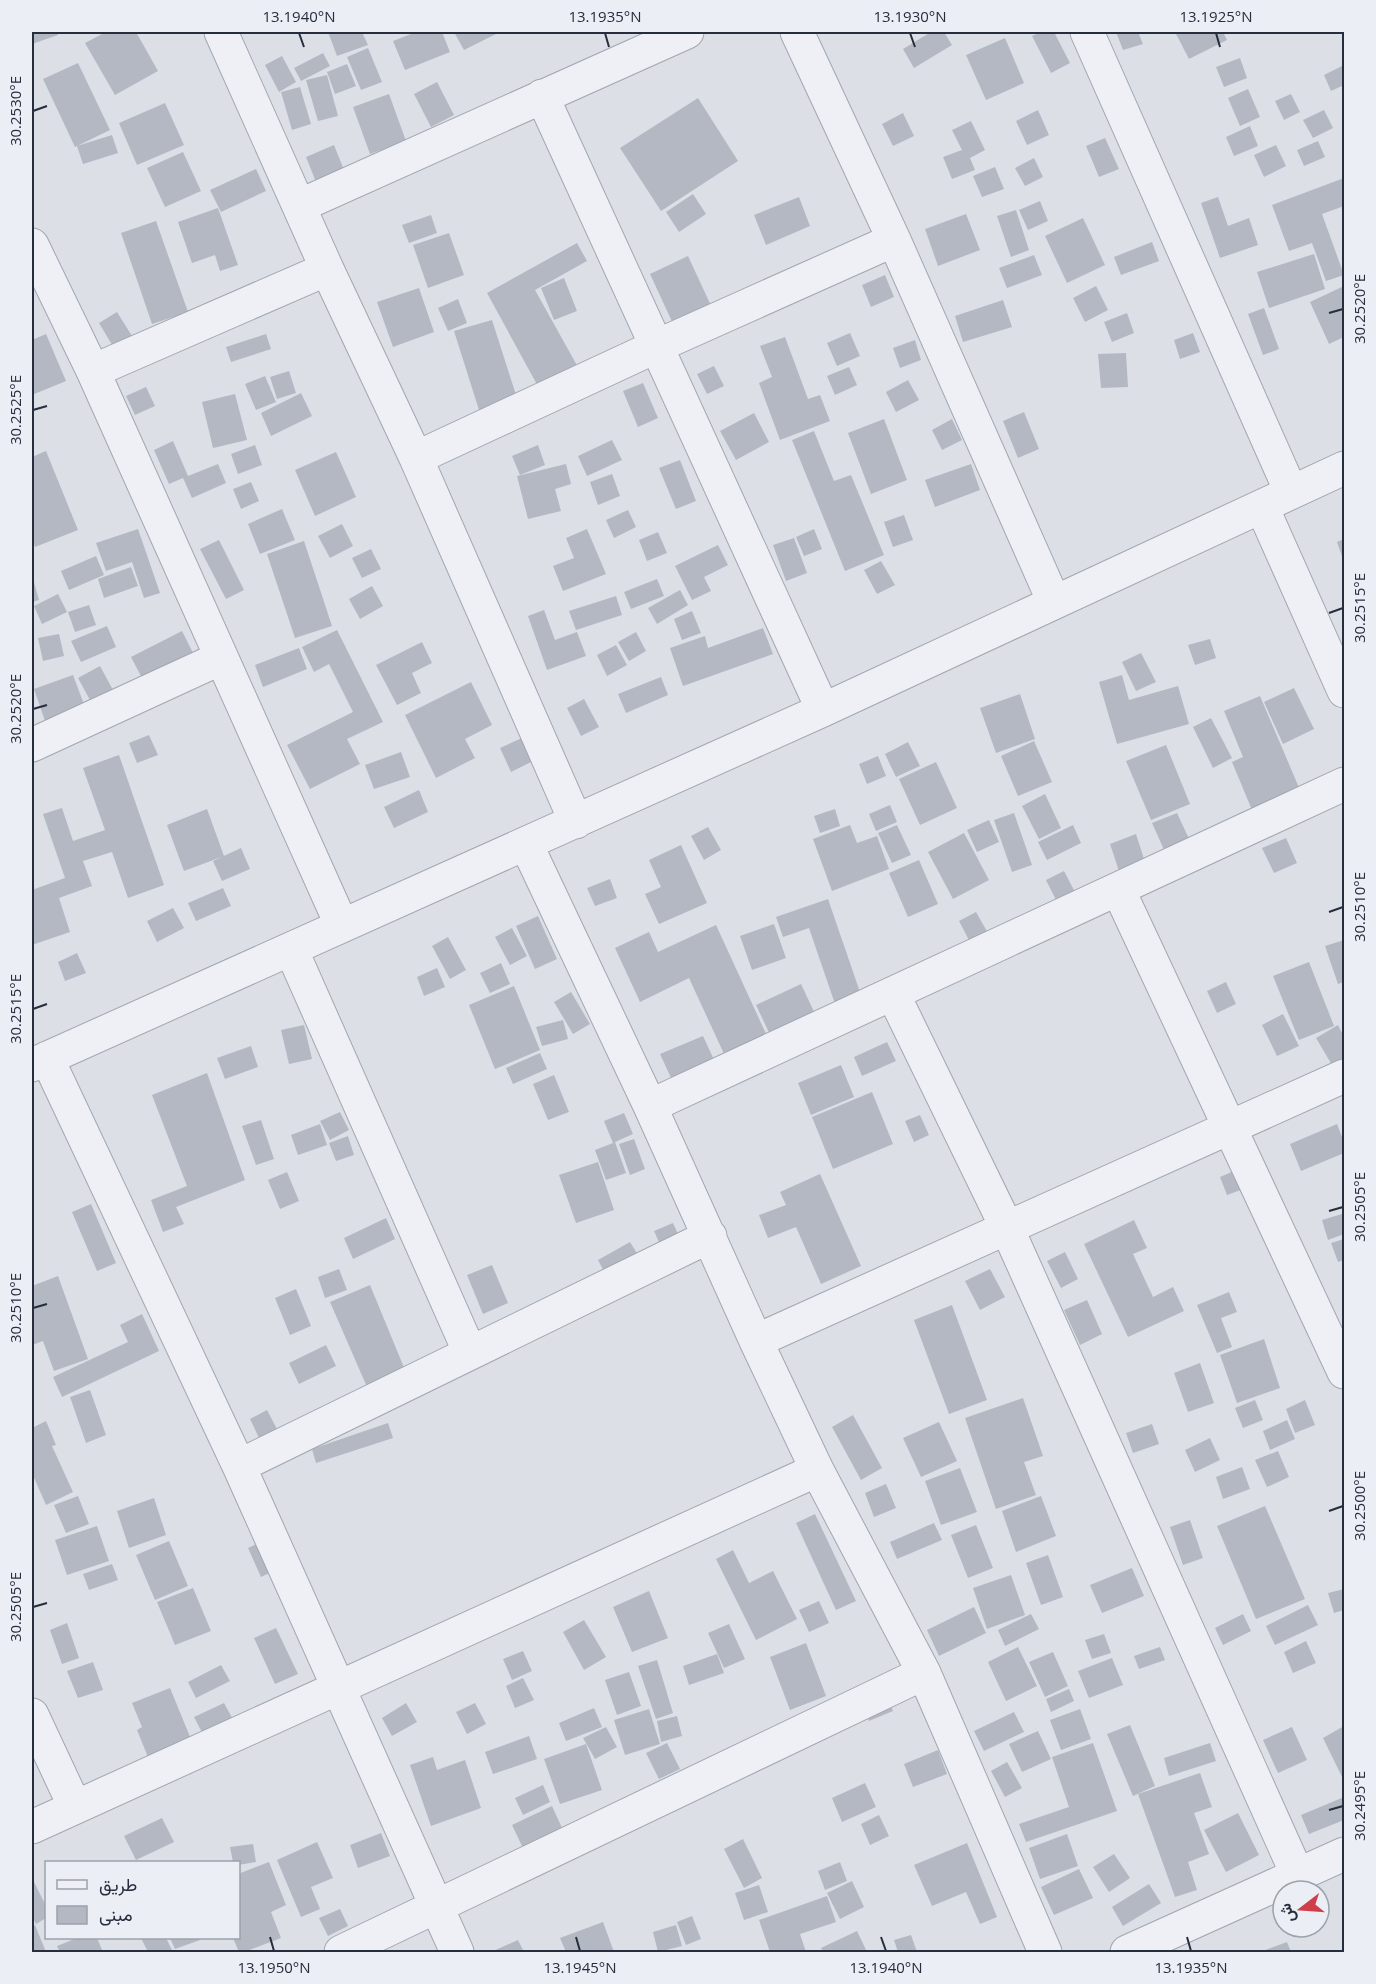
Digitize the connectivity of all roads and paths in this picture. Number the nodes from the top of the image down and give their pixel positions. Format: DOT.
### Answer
graph roads {
  1 [pos="221,32"];
  2 [pos="687,32"];
  3 [pos="1087,32"];
  4 [pos="809,35"];
  5 [pos="543,96"];
  6 [pos="299,206"];
  7 [pos="894,240"];
  8 [pos="32,244"];
  9 [pos="327,269"];
  10 [pos="657,346"];
  11 [pos="93,371"];
  12 [pos="416,458"];
  13 [pos="1344,468"];
  14 [pos="1291,492"];
  15 [pos="1262,507"];
  16 [pos="1054,602"];
  17 [pos="221,658"];
  18 [pos="1344,691"];
  19 [pos="823,710"];
  20 [pos="32,745"];
  21 [pos="1344,784"];
  22 [pos="576,822"];
  23 [pos="526,844"];
  24 [pos="1118,889"];
  25 [pos="342,926"];
  26 [pos="291,949"];
  27 [pos="893,994"];
  28 [pos="39,1062"];
  29 [pos="1344,1076"];
  30 [pos="650,1106"];
  31 [pos="1230,1126"];
  32 [pos="1007,1228"];
  33 [pos="710,1236"];
  34 [pos="756,1341"];
  35 [pos="470,1353"];
  36 [pos="1344,1372"];
  37 [pos="239,1466"];
  38 [pos="817,1470"];
  39 [pos="924,1673"];
  40 [pos="339,1687"];
  41 [pos="32,1715"];
  42 [pos="75,1807"];
  43 [pos="32,1827"];
  44 [pos="1344,1854"];
  45 [pos="1298,1876"];
  46 [pos="436,1907"];
  47 [pos="341,1953"];
  48 [pos="457,1953"];
  49 [pos="1045,1953"];
  50 [pos="1127,1953"];
  1 -- 6 [label="street"];
  2 -- 5 [label="street"];
  3 -- 14 [label="street"];
  4 -- 7 [label="street"];
  5 -- 6 [label="street"];
  5 -- 10 [label="street"];
  6 -- 9 [label="street"];
  7 -- 10 [label="street"];
  7 -- 16 [label="street"];
  8 -- 11 [label="street"];
  9 -- 11 [label="street"];
  9 -- 12 [label="street"];
  10 -- 12 [label="street"];
  10 -- 19 [label="street"];
  11 -- 17 [label="street"];
  12 -- 22 [label="street"];
  13 -- 14 [label="street"];
  14 -- 15 [label="street"];
  15 -- 16 [label="street"];
  15 -- 18 [label="street"];
  16 -- 19 [label="street"];
  17 -- 20 [label="street"];
  17 -- 25 [label="street"];
  19 -- 22 [label="street"];
  21 -- 24 [label="street"];
  22 -- 23 [label="street"];
  23 -- 25 [label="street"];
  23 -- 30 [label="street"];
  24 -- 27 [label="street"];
  24 -- 31 [label="street"];
  25 -- 26 [label="street"];
  26 -- 28 [label="street"];
  26 -- 35 [label="street"];
  27 -- 30 [label="street"];
  27 -- 32 [label="street"];
  28 -- 37 [label="street"];
  29 -- 31 [label="street"];
  30 -- 33 [label="street"];
  31 -- 32 [label="street"];
  31 -- 36 [label="street"];
  32 -- 34 [label="street"];
  32 -- 45 [label="street"];
  33 -- 34 [label="street"];
  33 -- 35 [label="street"];
  34 -- 38 [label="street"];
  35 -- 37 [label="street"];
  37 -- 40 [label="street"];
  38 -- 39 [label="street"];
  38 -- 40 [label="street"];
  39 -- 46 [label="street"];
  39 -- 49 [label="street"];
  40 -- 42 [label="street"];
  40 -- 46 [label="street"];
  41 -- 42 [label="street"];
  42 -- 43 [label="street"];
  44 -- 45 [label="street"];
  45 -- 50 [label="street"];
  46 -- 47 [label="street"];
  46 -- 48 [label="street"];
}
